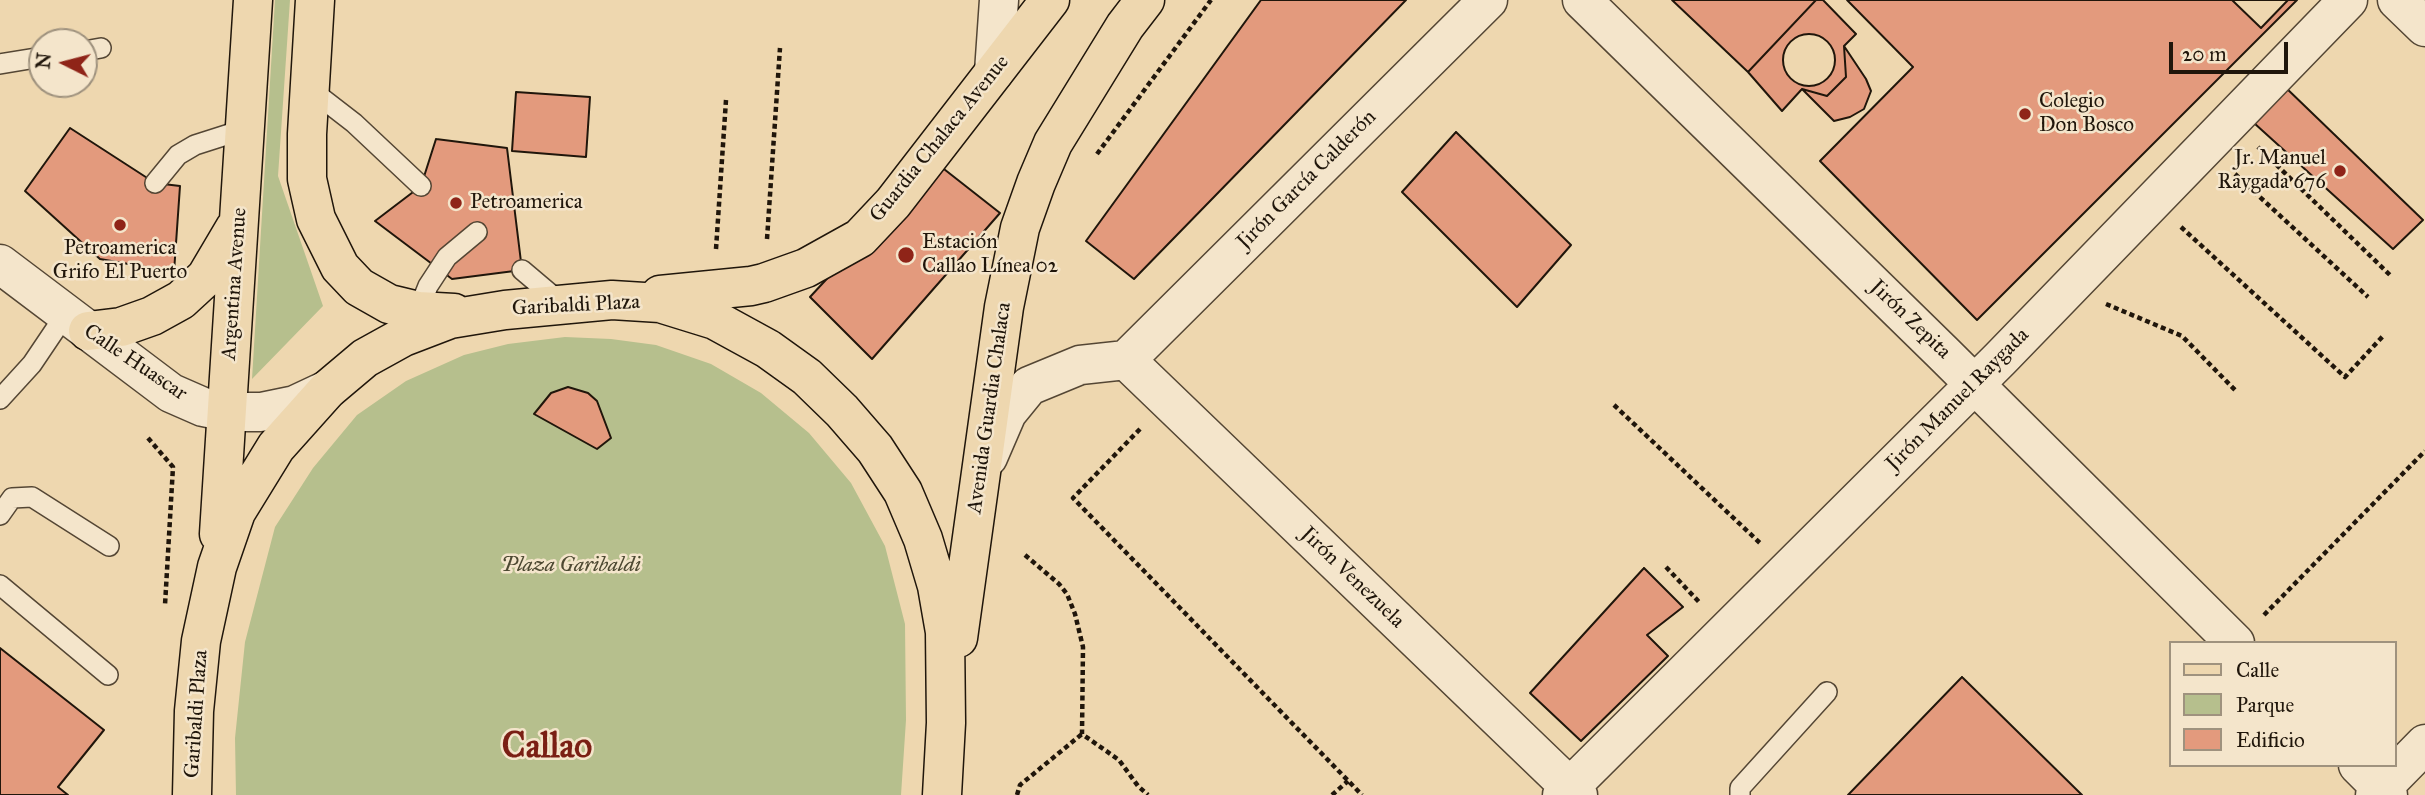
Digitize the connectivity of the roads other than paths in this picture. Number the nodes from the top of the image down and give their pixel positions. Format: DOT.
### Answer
graph roads {
  1 [pos="253,0"];
  2 [pos="315,0"];
  3 [pos="999,0"];
  4 [pos="1049,0"];
  5 [pos="1145,0"];
  6 [pos="1488,0"];
  7 [pos="1582,0"];
  8 [pos="2348,0"];
  9 [pos="2398,0"];
  10 [pos="2425,27"];
  11 [pos="28,59"];
  12 [pos="0,64"];
  13 [pos="994,72"];
  14 [pos="310,89"];
  15 [pos="245,129"];
  16 [pos="155,183"];
  17 [pos="421,186"];
  18 [pos="238,223"];
  19 [pos="477,232"];
  20 [pos="0,264"];
  21 [pos="522,270"];
  22 [pos="612,300"];
  23 [pos="562,304"];
  24 [pos="505,310"];
  25 [pos="418,311"];
  26 [pos="77,323"];
  27 [pos="1126,360"];
  28 [pos="1975,384"];
  29 [pos="327,390"];
  30 [pos="0,399"];
  31 [pos="227,412"];
  32 [pos="979,477"];
  33 [pos="0,515"];
  34 [pos="109,546"];
  35 [pos="217,568"];
  36 [pos="0,585"];
  37 [pos="2245,633"];
  38 [pos="108,675"];
  39 [pos="1828,692"];
  40 [pos="946,723"];
  41 [pos="2425,744"];
  42 [pos="2375,786"];
  43 [pos="1570,792"];
  44 [pos="192,795"];
  45 [pos="942,795"];
  46 [pos="1740,795"];
  1 -- 15 [label="main road, Argentina Avenue"];
  2 -- 14 [label="main road"];
  3 -- 13 [label="street"];
  4 -- 13 [label="main road, Guardia Chalaca Avenue"];
  5 -- 32 [label="main road, Avenida Guardia Chalaca"];
  6 -- 27 [label="street, Jirón García Calderón"];
  7 -- 28 [label="street, Jirón Zepita"];
  8 -- 28 [label="street, Jirón Manuel Raygada"];
  9 -- 10 [label="street"];
  11 -- 12 [label="lane"];
  13 -- 22 [label="main road, Guardia Chalaca Avenue"];
  14 -- 17 [label="lane"];
  14 -- 25 [label="main road"];
  15 -- 16 [label="lane"];
  15 -- 18 [label="main road, Argentina Avenue"];
  18 -- 26 [label="main road"];
  18 -- 31 [label="main road, Argentina Avenue"];
  19 -- 25 [label="lane"];
  20 -- 26 [label="street, Calle Huascar"];
  21 -- 23 [label="lane"];
  22 -- 23 [label="main road, Garibaldi Plaza"];
  22 -- 40 [label="main road, Garibaldi Plaza"];
  23 -- 24 [label="main road, Garibaldi Plaza"];
  24 -- 25 [label="main road"];
  24 -- 29 [label="main road, Garibaldi Plaza"];
  26 -- 30 [label="lane"];
  26 -- 31 [label="street, Calle Huascar"];
  27 -- 32 [label="street"];
  27 -- 43 [label="street, Jirón Venezuela"];
  28 -- 37 [label="street, Jirón Zepita"];
  28 -- 43 [label="street, Jirón Manuel Raygada"];
  29 -- 31 [label="street, Calle Huascar"];
  29 -- 35 [label="main road, Garibaldi Plaza"];
  31 -- 35 [label="main road, Argentina Avenue"];
  32 -- 40 [label="main road, Avenida Guardia Chalaca"];
  33 -- 34 [label="lane"];
  35 -- 44 [label="main road, Garibaldi Plaza"];
  36 -- 38 [label="lane"];
  39 -- 46 [label="lane"];
  40 -- 45 [label="main road, Garibaldi Plaza"];
  41 -- 42 [label="street"];
}
